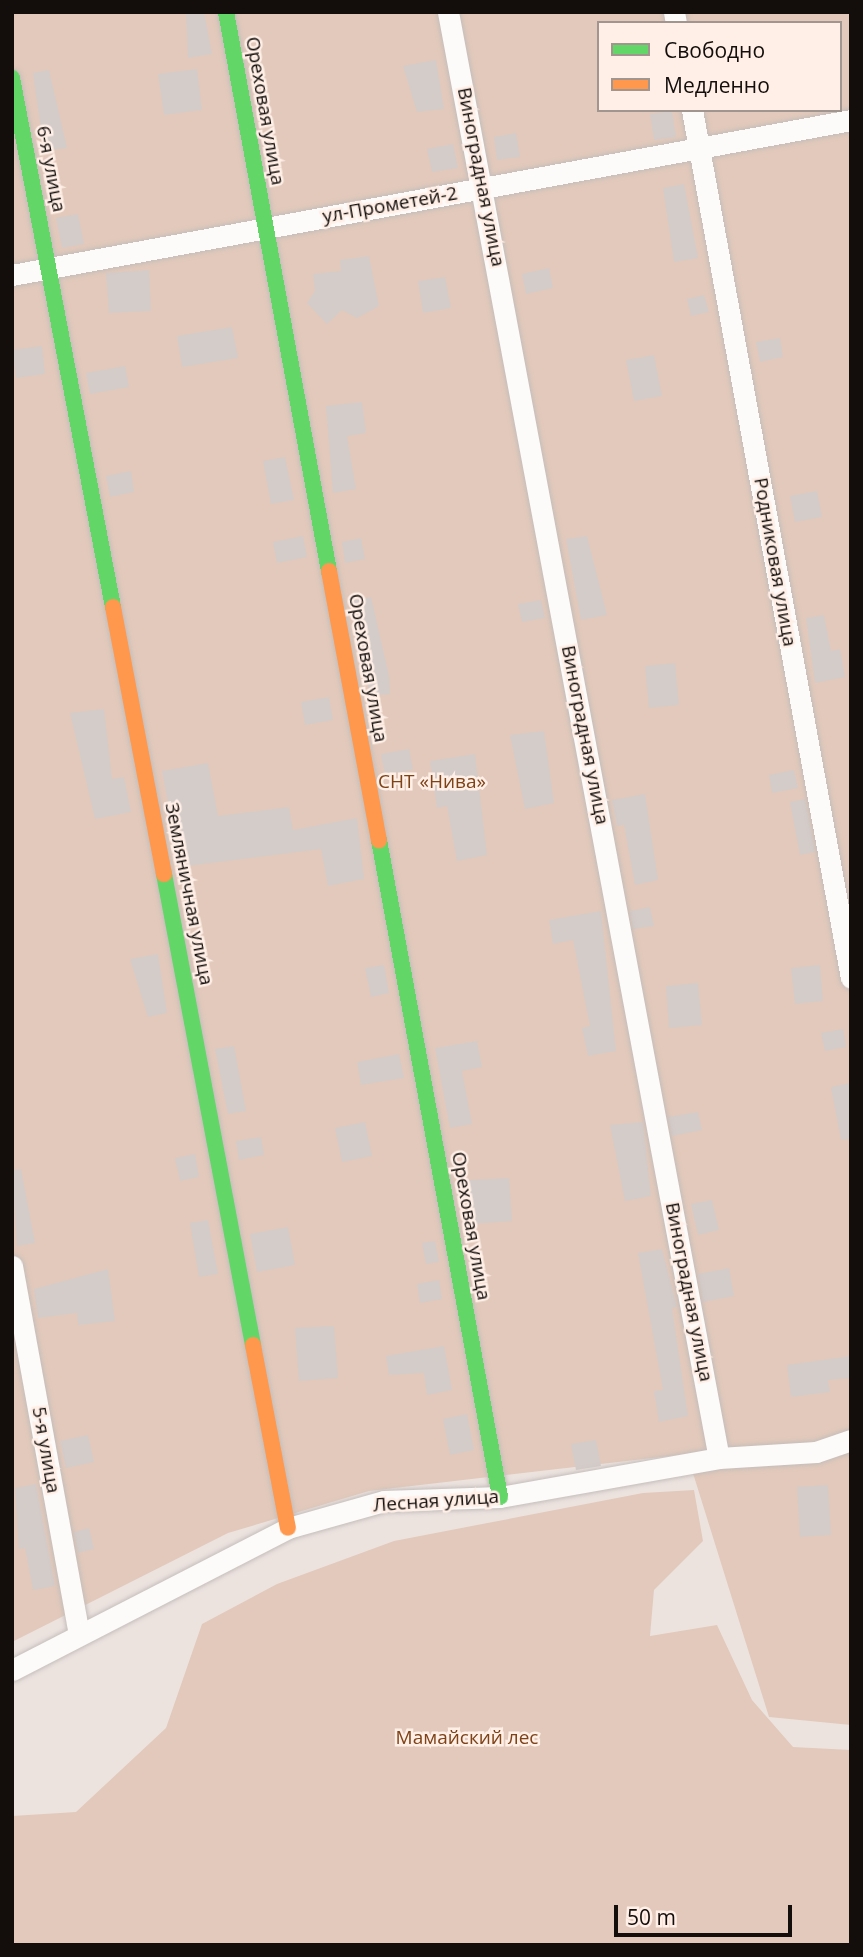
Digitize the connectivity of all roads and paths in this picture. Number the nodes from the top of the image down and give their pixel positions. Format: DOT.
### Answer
graph roads {
  1 [pos="226,12"];
  2 [pos="449,12"];
  3 [pos="12,78"];
  4 [pos="692,112"];
  5 [pos="851,120"];
  6 [pos="699,147"];
  7 [pos="484,188"];
  8 [pos="265,228"];
  9 [pos="48,268"];
  10 [pos="12,275"];
  11 [pos="851,978"];
  12 [pos="12,1266"];
  13 [pos="851,1440"];
  14 [pos="719,1458"];
  15 [pos="500,1497"];
  16 [pos="288,1528"];
  17 [pos="79,1633"];
  18 [pos="12,1670"];
  1 -- 8 [label="street, Ореховая улица"];
  2 -- 7 [label="street, Виноградная улица"];
  3 -- 9 [label="street, 6-я улица"];
  4 -- 6 [label="street, Родниковая улица"];
  5 -- 6 [label="street, ул-Прометей-2"];
  6 -- 7 [label="street, ул-Прометей-2"];
  6 -- 11 [label="street, Родниковая улица"];
  7 -- 8 [label="street, ул-Прометей-2"];
  7 -- 14 [label="street, Виноградная улица"];
  8 -- 9 [label="street, ул-Прометей-2"];
  8 -- 15 [label="street, Ореховая улица"];
  9 -- 10 [label="street, ул-Прометей-2"];
  9 -- 16 [label="street, Земляничная улица"];
  12 -- 17 [label="street, 5-я улица"];
  13 -- 14 [label="street, Лесная улица"];
  14 -- 15 [label="street, Лесная улица"];
  15 -- 16 [label="street, Лесная улица"];
  16 -- 17 [label="street, Лесная улица"];
  17 -- 18 [label="street, Лесная улица"];
}
